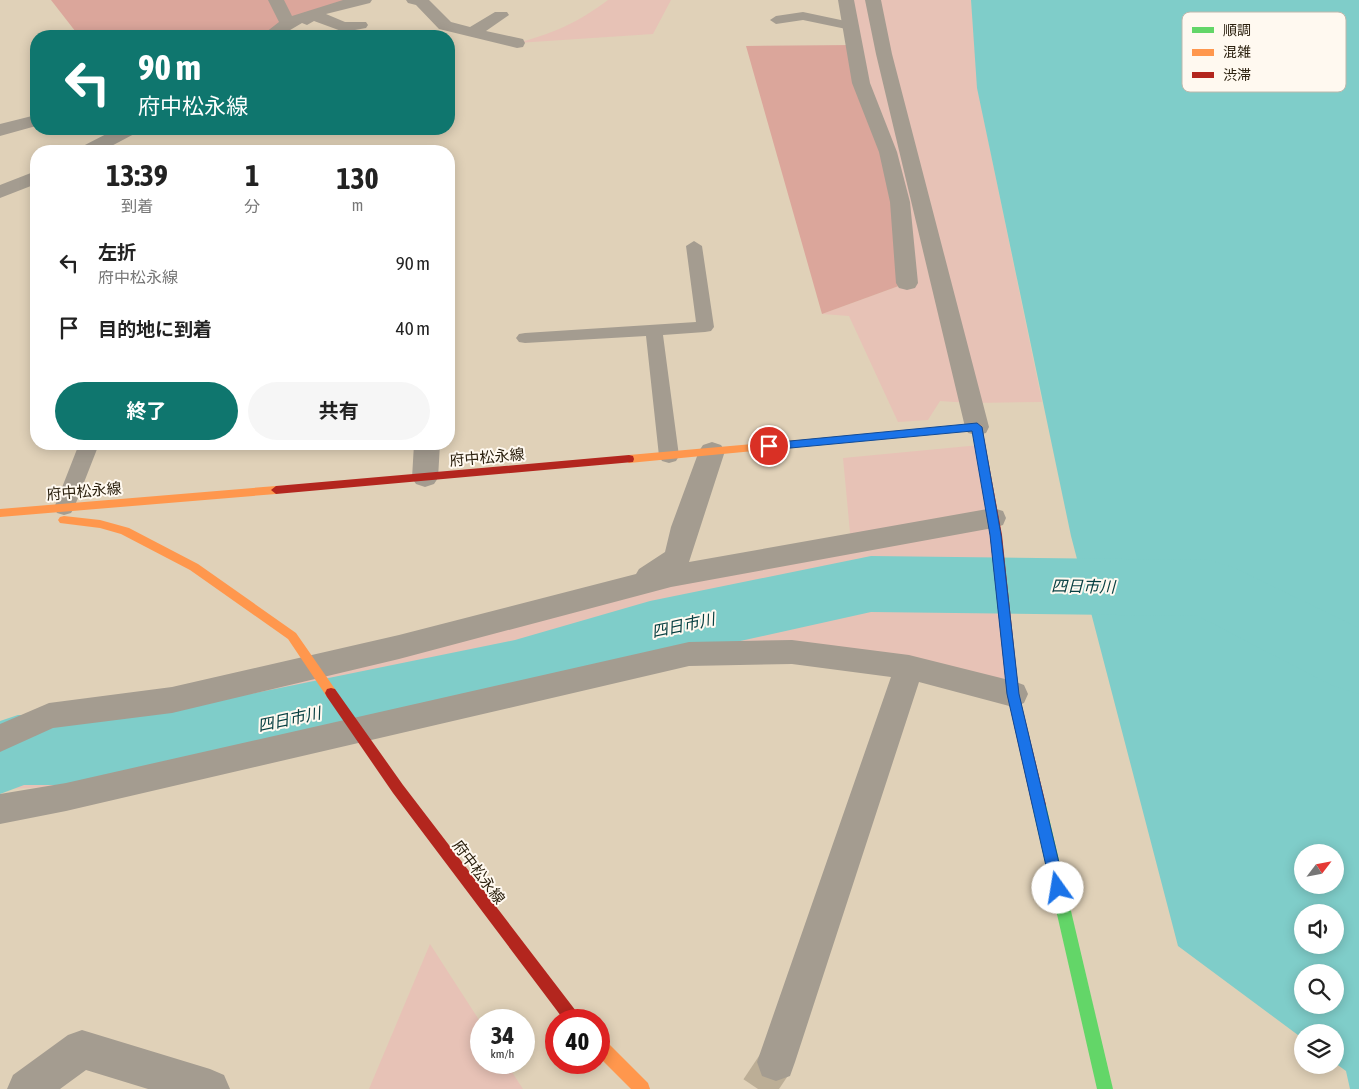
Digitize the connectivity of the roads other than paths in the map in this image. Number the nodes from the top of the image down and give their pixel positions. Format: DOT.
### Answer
graph roads {
  1 [pos="276,0"];
  2 [pos="364,0"];
  3 [pos="414,0"];
  4 [pos="846,0"];
  5 [pos="874,0"];
  6 [pos="310,14"];
  7 [pos="501,15"];
  8 [pos="776,20"];
  9 [pos="360,25"];
  10 [pos="851,26"];
  11 [pos="293,28"];
  12 [pos="287,30"];
  13 [pos="471,34"];
  14 [pos="517,43"];
  15 [pos="30,122"];
  16 [pos="0,130"];
  17 [pos="118,135"];
  18 [pos="99,145"];
  19 [pos="888,152"];
  20 [pos="908,152"];
  21 [pos="30,180"];
  22 [pos="0,192"];
  23 [pos="694,246"];
  24 [pos="907,283"];
  25 [pos="654,330"];
  26 [pos="526,338"];
  27 [pos="977,427"];
  28 [pos="87,450"];
  29 [pos="426,450"];
  30 [pos="712,451"];
  31 [pos="669,456"];
  32 [pos="425,478"];
  33 [pos="64,508"];
  34 [pos="1,518"];
  35 [pos="994,526"];
  36 [pos="634,586"];
  37 [pos="909,667"];
  38 [pos="318,672"];
  39 [pos="1013,694"];
  40 [pos="0,739"];
  41 [pos="0,809"];
  42 [pos="566,1009"];
  43 [pos="610,1057"];
  44 [pos="776,1062"];
  45 [pos="27,1089"];
  46 [pos="210,1089"];
  47 [pos="642,1089"];
  48 [pos="1106,1089"];
  1 -- 11 [label="street"];
  2 -- 6 [label="street"];
  3 -- 13 [label="street"];
  4 -- 10 [label="street"];
  5 -- 20 [label="street"];
  6 -- 9 [label="street"];
  6 -- 11 [label="street"];
  7 -- 13 [label="street"];
  8 -- 10 [label="lane"];
  10 -- 19 [label="street"];
  11 -- 12 [label="street"];
  13 -- 14 [label="street"];
  15 -- 16 [label="street"];
  17 -- 18 [label="street"];
  19 -- 20 [label="street"];
  19 -- 24 [label="street"];
  20 -- 27 [label="street"];
  21 -- 22 [label="street"];
  23 -- 25 [label="lane"];
  25 -- 26 [label="lane"];
  25 -- 31 [label="lane"];
  27 -- 30 [label="main road, 府中松永線"];
  27 -- 35 [label="main road"];
  28 -- 33 [label="lane"];
  29 -- 32 [label="street"];
  30 -- 31 [label="main road, 府中松永線"];
  30 -- 36 [label="street"];
  31 -- 32 [label="main road, 府中松永線"];
  32 -- 33 [label="main road, 府中松永線"];
  33 -- 34 [label="main road, 府中松永線"];
  34 -- 38 [label="main road, 府中松永線"];
  35 -- 36 [label="street"];
  35 -- 39 [label="main road"];
  36 -- 38 [label="street"];
  37 -- 39 [label="street"];
  37 -- 41 [label="street"];
  37 -- 44 [label="street"];
  38 -- 40 [label="street"];
  38 -- 42 [label="main road, 府中松永線"];
  39 -- 48 [label="main road"];
  43 -- 47 [label="main road"];
  45 -- 46 [label="street"];
}
